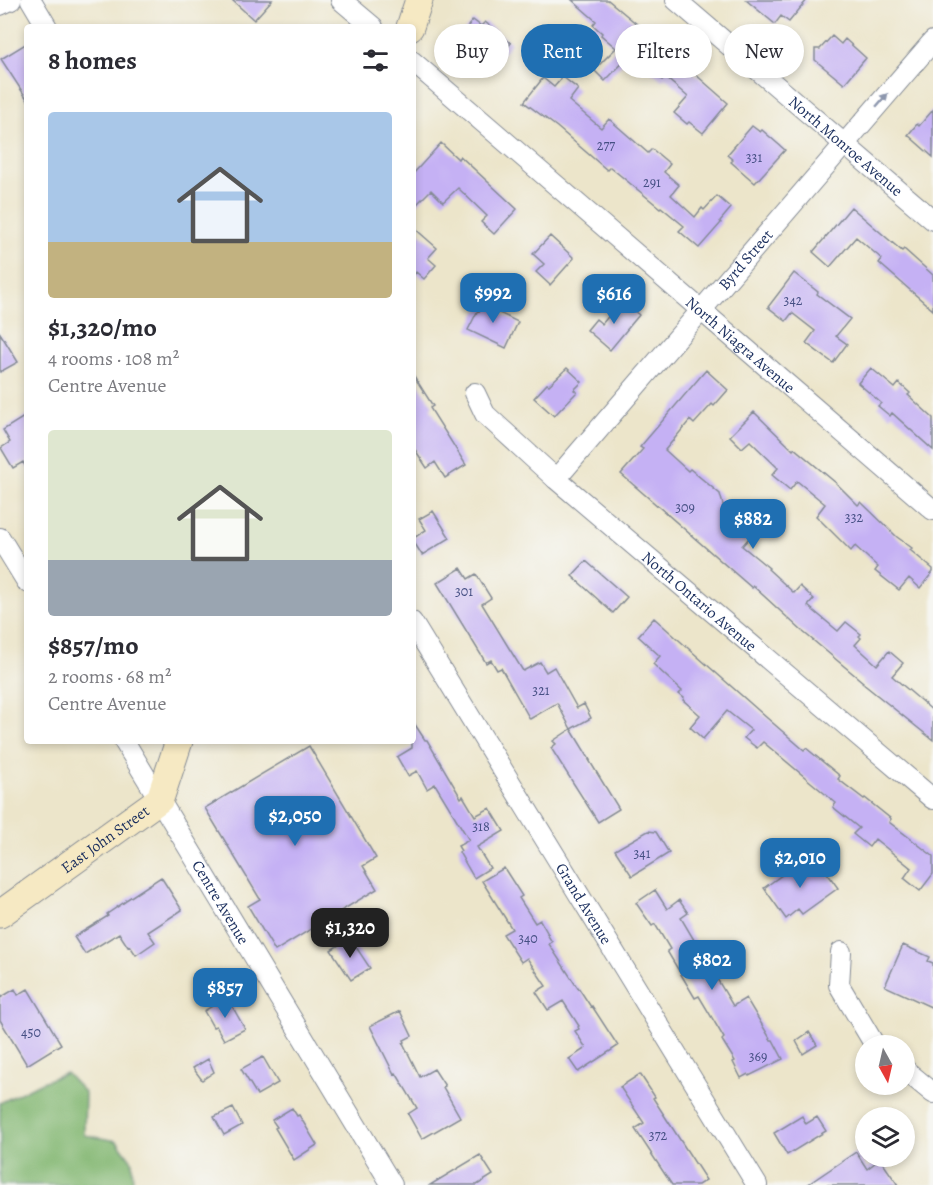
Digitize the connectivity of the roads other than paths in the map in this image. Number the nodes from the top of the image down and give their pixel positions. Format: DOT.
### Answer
graph roads {
  1 [pos="11,0"];
  2 [pos="31,0"];
  3 [pos="341,0"];
  4 [pos="419,0"];
  5 [pos="676,0"];
  6 [pos="0,4"];
  7 [pos="45,24"];
  8 [pos="369,24"];
  9 [pos="411,24"];
  10 [pos="933,41"];
  11 [pos="416,64"];
  12 [pos="844,145"];
  13 [pos="933,220"];
  14 [pos="702,311"];
  15 [pos="475,393"];
  16 [pos="556,479"];
  17 [pos="933,510"];
  18 [pos="0,538"];
  19 [pos="24,577"];
  20 [pos="416,629"];
  21 [pos="126,744"];
  22 [pos="178,744"];
  23 [pos="160,799"];
  24 [pos="933,799"];
  25 [pos="0,914"];
  26 [pos="841,952"];
  27 [pos="869,1035"];
  28 [pos="915,1078"];
  29 [pos="933,1093"];
  30 [pos="392,1185"];
  31 [pos="757,1185"];
  1 -- 6 [label="street"];
  2 -- 7 [label="street"];
  3 -- 8 [label="street"];
  4 -- 9 [label="street"];
  5 -- 12 [label="street, North Monroe Avenue"];
  12 -- 10 [label="street, Byrd Street, one-way"];
  11 -- 14 [label="street, North Niagra Avenue"];
  12 -- 13 [label="street, North Monroe Avenue"];
  12 -- 14 [label="street, Byrd Street"];
  14 -- 16 [label="street, Byrd Street"];
  14 -- 17 [label="street, North Niagra Avenue"];
  15 -- 16 [label="street, North Ontario Avenue"];
  16 -- 24 [label="street, North Ontario Avenue"];
  18 -- 19 [label="street"];
  20 -- 31 [label="street, Grand Avenue"];
  21 -- 23 [label="street, Centre Avenue"];
  22 -- 23 [label="street, East John Street"];
  23 -- 25 [label="street, East John Street"];
  23 -- 30 [label="street, Centre Avenue"];
  26 -- 27 [label="street"];
  28 -- 29 [label="street"];
}
